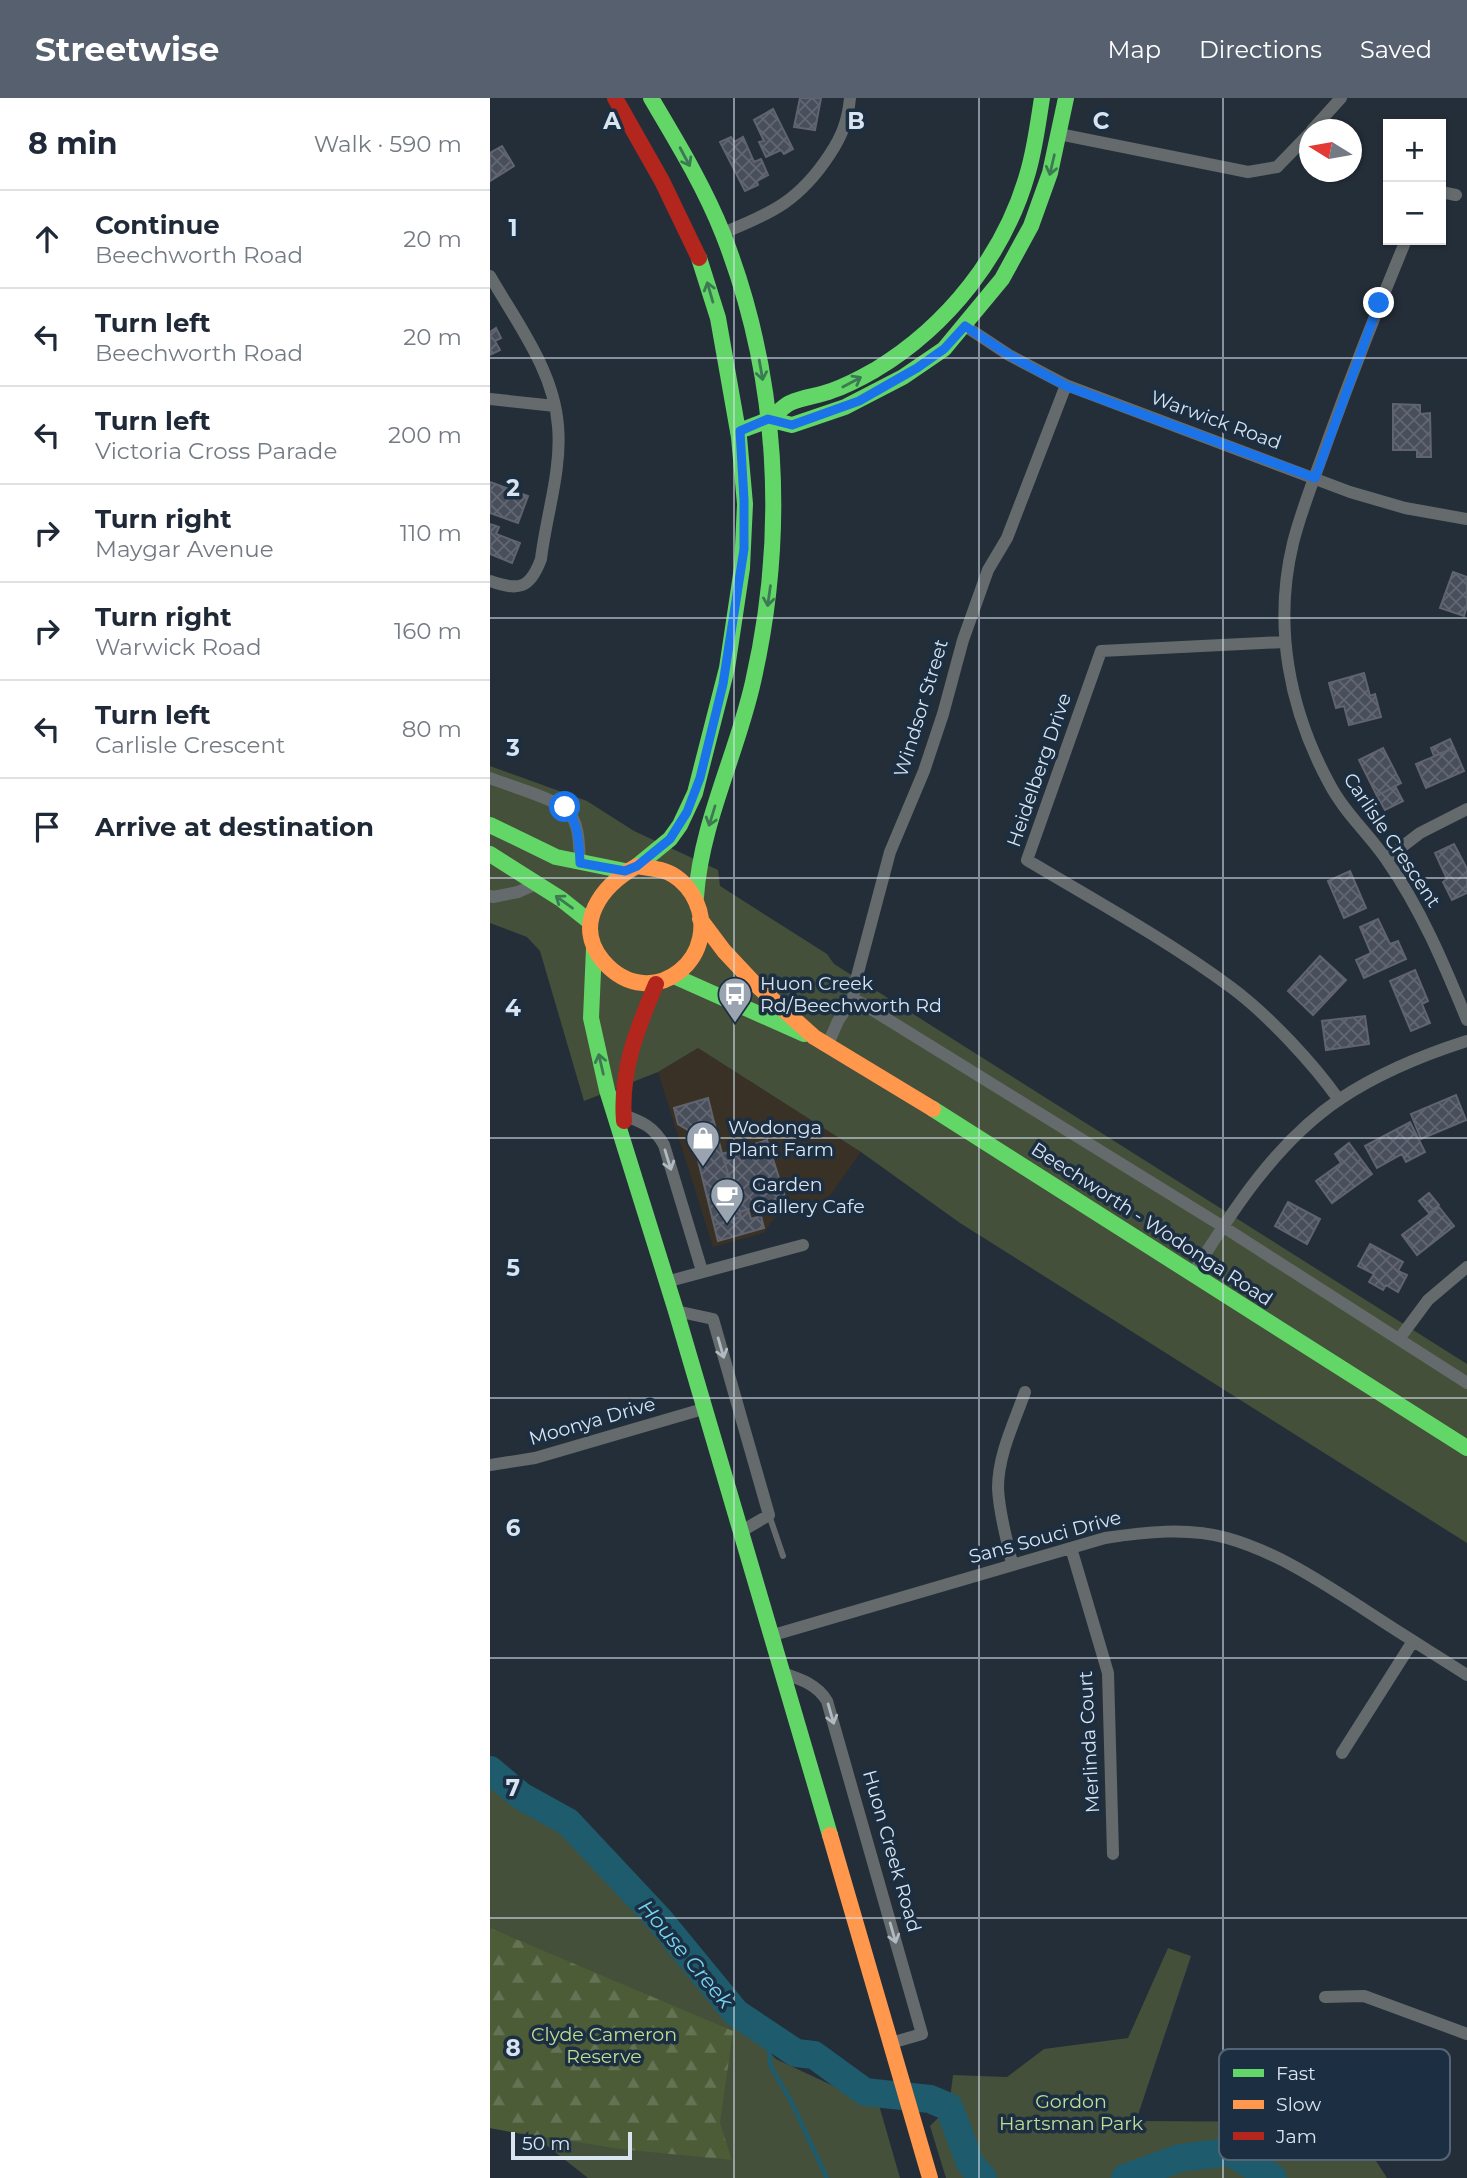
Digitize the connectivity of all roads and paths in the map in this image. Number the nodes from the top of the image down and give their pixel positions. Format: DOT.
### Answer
graph roads {
  1 [pos="615,98"];
  2 [pos="651,98"];
  3 [pos="850,98"];
  4 [pos="1042,98"];
  5 [pos="1066,98"];
  6 [pos="1341,98"];
  7 [pos="1322,119"];
  8 [pos="1059,134"];
  9 [pos="1299,144"];
  10 [pos="1446,193"];
  11 [pos="1456,195"];
  12 [pos="723,233"];
  13 [pos="1404,245"];
  14 [pos="490,276"];
  15 [pos="951,310"];
  16 [pos="965,326"];
  17 [pos="1066,386"];
  18 [pos="490,400"];
  19 [pos="555,406"];
  20 [pos="768,419"];
  21 [pos="740,431"];
  22 [pos="1315,478"];
  23 [pos="1467,519"];
  24 [pos="490,580"];
  25 [pos="1284,642"];
  26 [pos="490,778"];
  27 [pos="1467,808"];
  28 [pos="490,825"];
  29 [pos="490,854"];
  30 [pos="1386,859"];
  31 [pos="580,863"];
  32 [pos="631,869"];
  33 [pos="536,884"];
  34 [pos="490,896"];
  35 [pos="696,897"];
  36 [pos="700,919"];
  37 [pos="590,922"];
  38 [pos="594,948"];
  39 [pos="676,977"];
  40 [pos="656,984"];
  41 [pos="853,998"];
  42 [pos="1467,1020"];
  43 [pos="1467,1041"];
  44 [pos="821,1042"];
  45 [pos="1339,1100"];
  46 [pos="623,1115"];
  47 [pos="628,1153"];
  48 [pos="1222,1226"];
  49 [pos="803,1245"];
  50 [pos="1467,1267"];
  51 [pos="702,1271"];
  52 [pos="1192,1275"];
  53 [pos="666,1282"];
  54 [pos="676,1311"];
  55 [pos="1399,1339"];
  56 [pos="1467,1383"];
  57 [pos="1025,1392"];
  58 [pos="704,1409"];
  59 [pos="1467,1448"];
  60 [pos="490,1465"];
  61 [pos="769,1516"];
  62 [pos="740,1532"];
  63 [pos="1071,1548"];
  64 [pos="783,1556"];
  65 [pos="1012,1564"];
  66 [pos="771,1636"];
  67 [pos="1413,1641"];
  68 [pos="782,1673"];
  69 [pos="1467,1675"];
  70 [pos="1342,1753"];
  71 [pos="1113,1854"];
  72 [pos="1325,1997"];
  73 [pos="1467,2034"];
  74 [pos="891,2043"];
  75 [pos="930,2178"];
  21 -- 1 [label="main road, one-way"];
  2 -- 12 [label="main road, one-way"];
  3 -- 12 [label="street"];
  4 -- 15 [label="main road"];
  5 -- 8 [label="main road"];
  6 -- 7 [label="street"];
  8 -- 9 [label="street"];
  8 -- 16 [label="main road, one-way"];
  10 -- 11 [label="street"];
  12 -- 20 [label="main road, one-way"];
  13 -- 22 [label="street, Carlisle Crescent"];
  14 -- 19 [label="street"];
  15 -- 16 [label="main road"];
  20 -- 15 [label="main road, one-way"];
  16 -- 17 [label="street, Warwick Road"];
  16 -- 20 [label="main road"];
  17 -- 22 [label="street, Warwick Road"];
  17 -- 41 [label="street, Windsor Street"];
  18 -- 19 [label="street"];
  19 -- 24 [label="street"];
  20 -- 21 [label="main road"];
  20 -- 35 [label="main road, one-way"];
  21 -- 32 [label="main road"];
  22 -- 23 [label="street, Warwick Road"];
  22 -- 25 [label="street, Carlisle Crescent"];
  25 -- 30 [label="street, Carlisle Crescent"];
  25 -- 45 [label="street, Heidelberg Drive"];
  26 -- 31 [label="street"];
  27 -- 30 [label="street"];
  28 -- 31 [label="main road"];
  29 -- 33 [label="main road"];
  30 -- 42 [label="street, Carlisle Crescent"];
  31 -- 32 [label="main road"];
  32 -- 35 [label="main road"];
  32 -- 37 [label="main road"];
  33 -- 34 [label="street"];
  37 -- 33 [label="main road, one-way"];
  35 -- 36 [label="main road"];
  36 -- 39 [label="main road"];
  36 -- 44 [label="main road, Beechworth - Wodonga Road"];
  37 -- 38 [label="main road"];
  38 -- 40 [label="main road"];
  47 -- 38 [label="main road, one-way"];
  39 -- 40 [label="main road"];
  39 -- 44 [label="main road, Beechworth - Wodonga Road"];
  40 -- 46 [label="main road"];
  41 -- 44 [label="street, Windsor Street"];
  41 -- 48 [label="street, Beechworth - Wodonga Road"];
  43 -- 45 [label="street"];
  44 -- 52 [label="main road, Beechworth - Wodonga Road"];
  45 -- 48 [label="street"];
  46 -- 47 [label="main road"];
  46 -- 51 [label="street, one-way"];
  47 -- 53 [label="main road"];
  48 -- 52 [label="street"];
  48 -- 55 [label="street, Beechworth - Wodonga Road"];
  49 -- 51 [label="street"];
  50 -- 55 [label="street"];
  51 -- 53 [label="street"];
  52 -- 59 [label="main road, Beechworth - Wodonga Road"];
  53 -- 54 [label="main road"];
  54 -- 58 [label="main road"];
  54 -- 61 [label="street, one-way"];
  55 -- 56 [label="street, Beechworth - Wodonga Road"];
  57 -- 65 [label="street"];
  58 -- 60 [label="street, Moonya Drive"];
  58 -- 62 [label="main road"];
  61 -- 62 [label="street"];
  61 -- 64 [label="lane"];
  62 -- 66 [label="main road"];
  63 -- 65 [label="street, Sans Souci Drive"];
  63 -- 67 [label="street, Sans Souci Drive"];
  63 -- 71 [label="street, Merlinda Court"];
  65 -- 66 [label="street, Sans Souci Drive"];
  66 -- 68 [label="main road"];
  67 -- 69 [label="street, Sans Souci Drive"];
  67 -- 70 [label="street"];
  68 -- 74 [label="main road"];
  68 -- 74 [label="street, Huon Creek Road, one-way"];
  72 -- 73 [label="street"];
  74 -- 75 [label="main road"];
}
